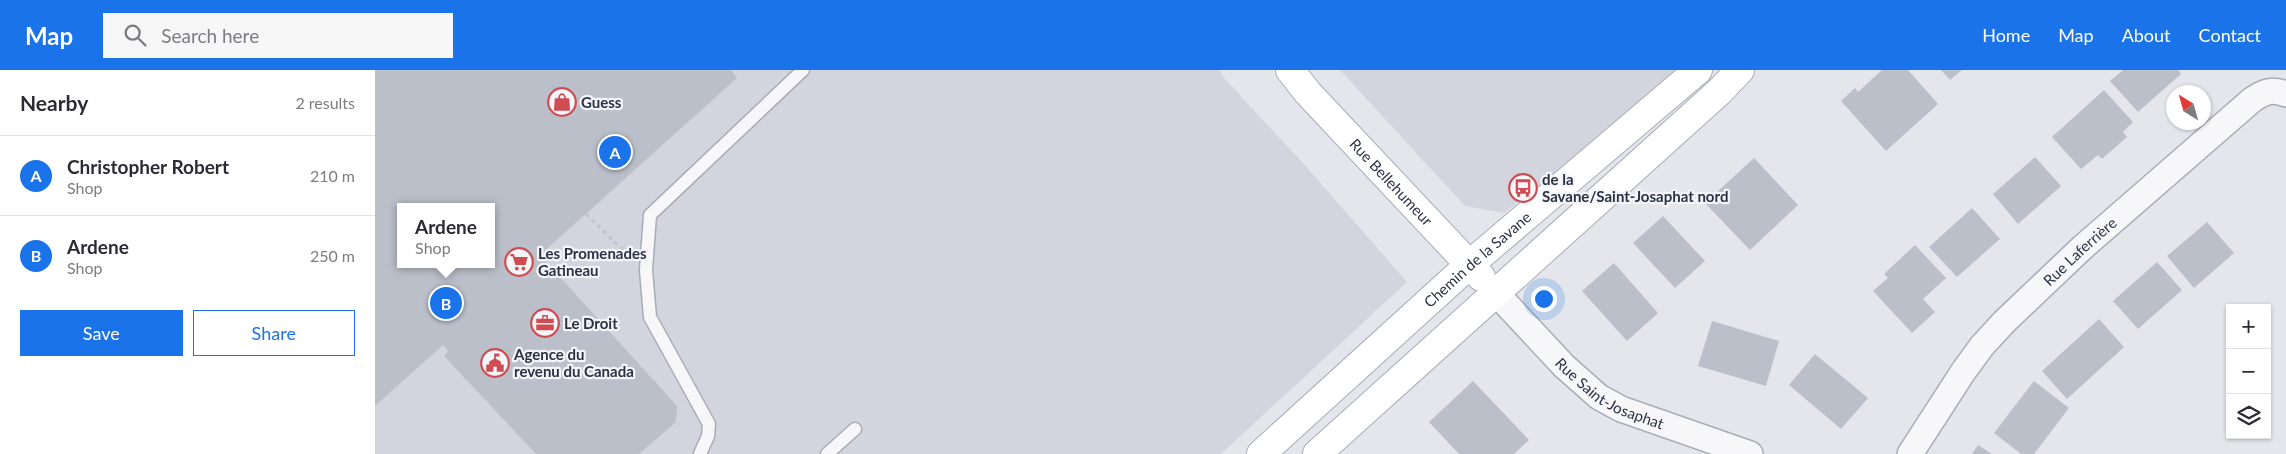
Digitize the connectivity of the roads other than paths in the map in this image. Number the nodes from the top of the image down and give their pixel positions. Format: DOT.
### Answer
graph roads {
  1 [pos="803,70"];
  2 [pos="1290,70"];
  3 [pos="1698,70"];
  4 [pos="1740,70"];
  5 [pos="2286,94"];
  6 [pos="1469,265"];
  7 [pos="1497,292"];
  8 [pos="855,429"];
  9 [pos="700,454"];
  10 [pos="827,454"];
  11 [pos="1261,454"];
  12 [pos="1317,454"];
  13 [pos="1750,454"];
  14 [pos="1910,454"];
  1 -- 9 [label="lane"];
  2 -- 6 [label="street, Rue Bellehumeur"];
  3 -- 6 [label="street, Chemin de la Savane"];
  4 -- 7 [label="street"];
  5 -- 14 [label="street, Rue Laferrière"];
  6 -- 7 [label="street, Rue Bellehumeur"];
  6 -- 11 [label="street, Chemin de la Savane"];
  7 -- 12 [label="street"];
  7 -- 13 [label="street, Rue Saint-Josaphat"];
  8 -- 10 [label="lane"];
}
